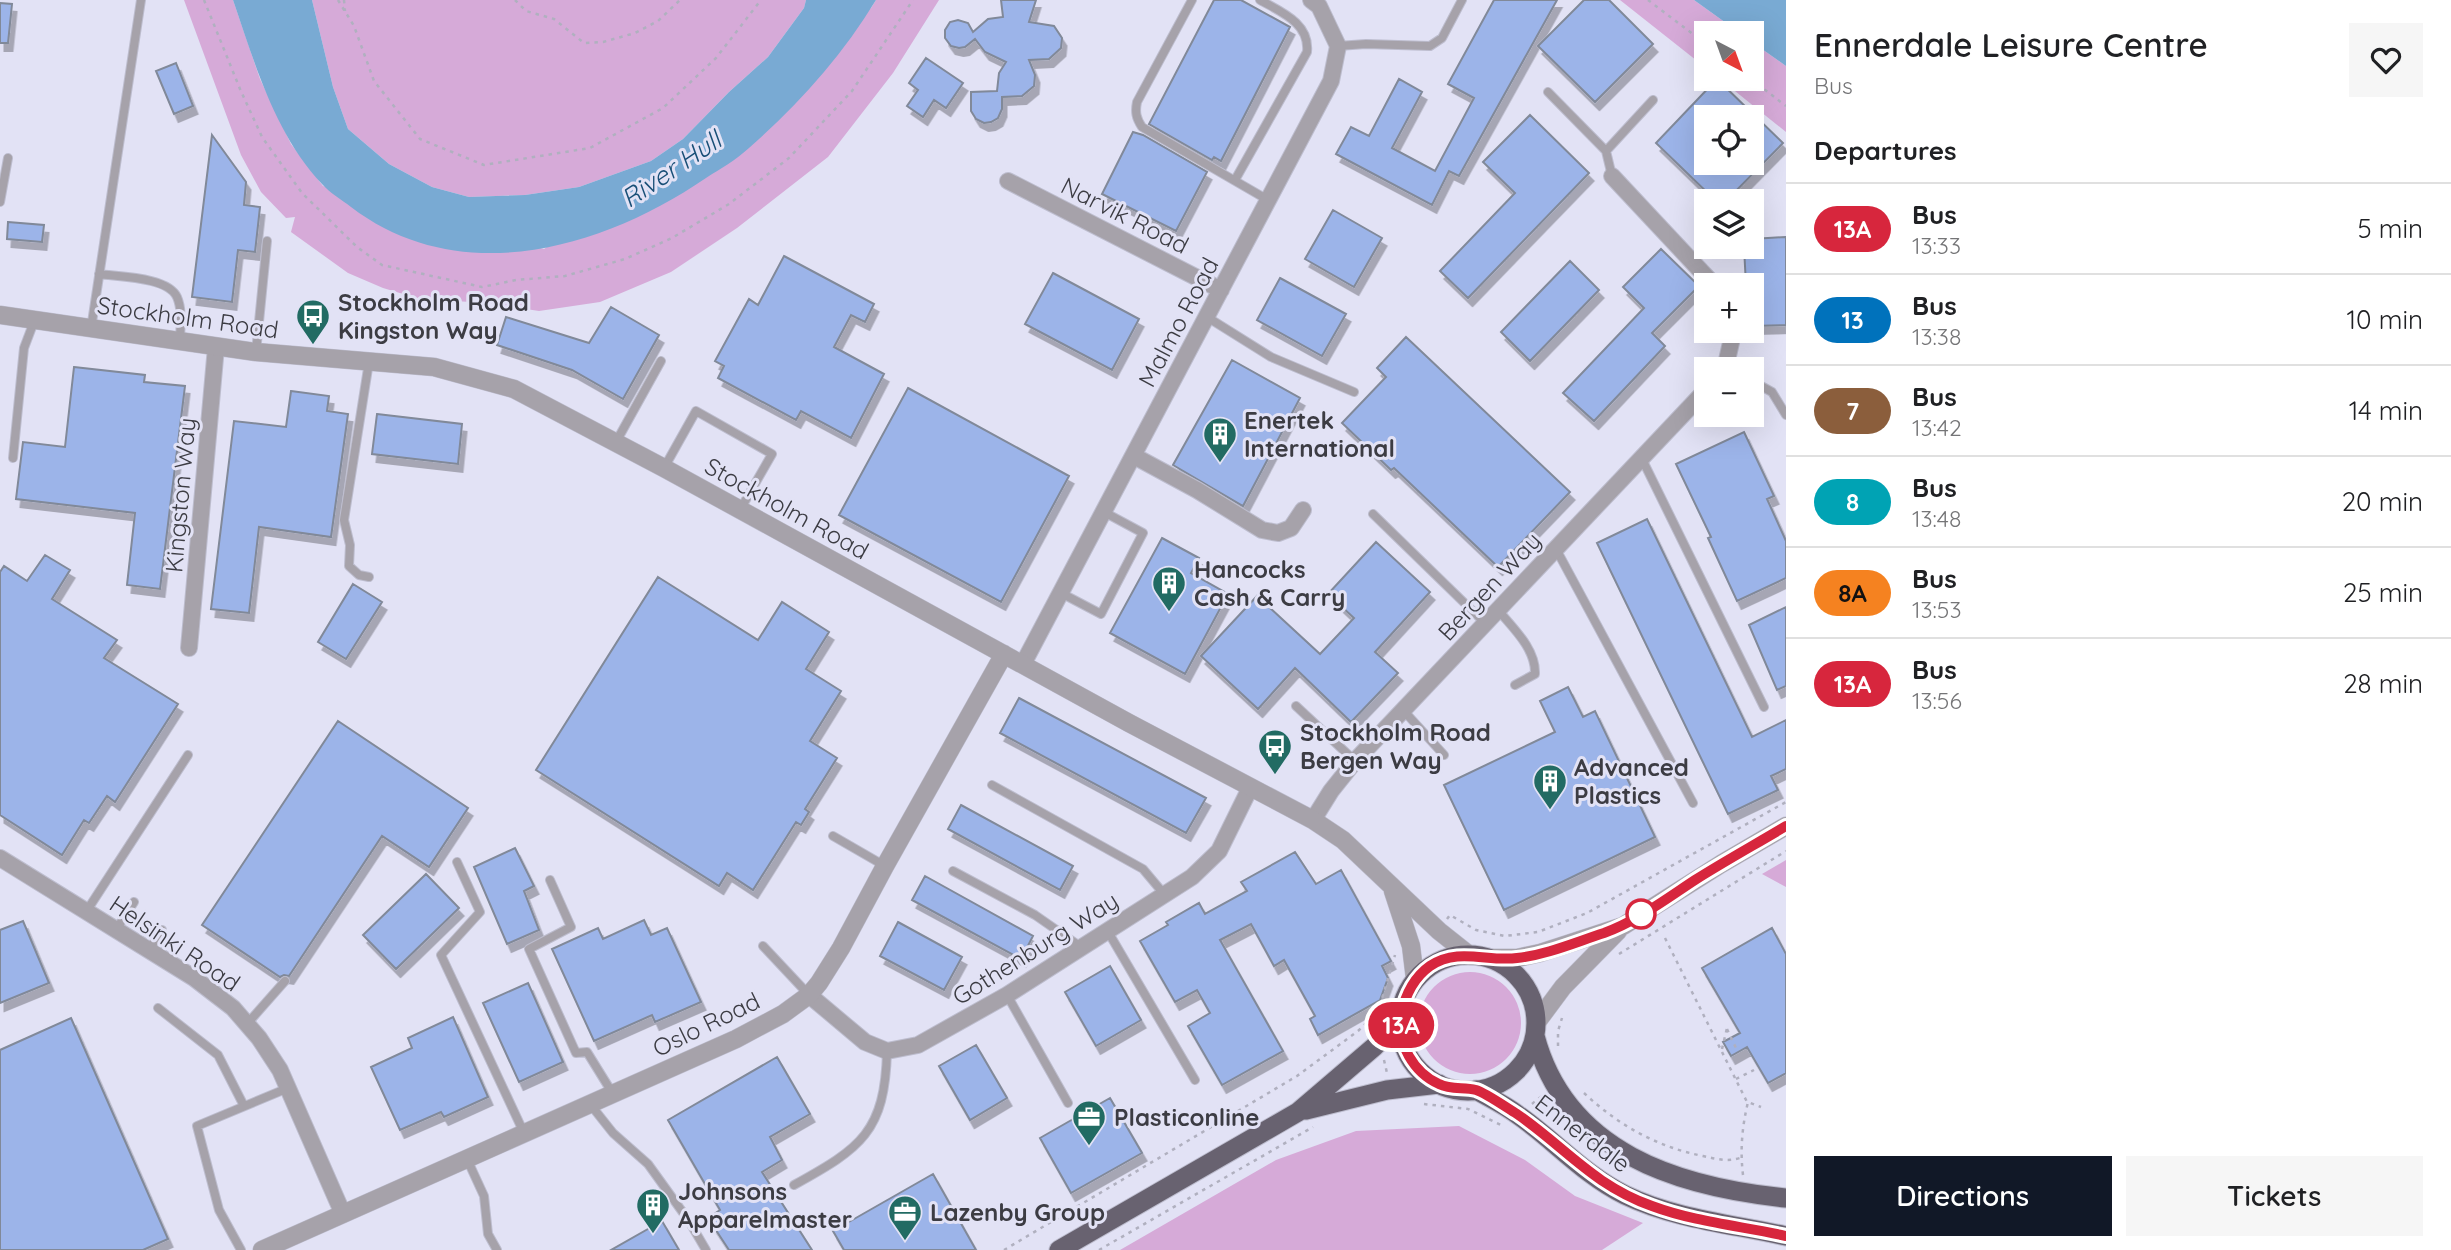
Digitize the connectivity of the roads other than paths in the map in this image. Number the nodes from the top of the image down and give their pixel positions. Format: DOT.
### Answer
graph roads {
  1 [pos="141,0"];
  2 [pos="1192,0"];
  3 [pos="1260,0"];
  4 [pos="1311,0"];
  5 [pos="1462,0"];
  6 [pos="1338,46"];
  7 [pos="1548,92"];
  8 [pos="1653,100"];
  9 [pos="1606,151"];
  10 [pos="8,158"];
  11 [pos="1612,176"];
  12 [pos="1234,180"];
  13 [pos="1008,181"];
  14 [pos="1268,200"];
  15 [pos="0,202"];
  16 [pos="267,241"];
  17 [pos="1703,273"];
  18 [pos="99,274"];
  19 [pos="1221,290"];
  20 [pos="0,315"];
  21 [pos="1207,317"];
  22 [pos="35,319"];
  23 [pos="91,329"];
  24 [pos="180,342"];
  25 [pos="216,347"];
  26 [pos="257,352"];
  27 [pos="661,361"];
  28 [pos="369,362"];
  29 [pos="1764,387"];
  30 [pos="1354,392"];
  31 [pos="1694,403"];
  32 [pos="1786,415"];
  33 [pos="616,442"];
  34 [pos="1133,456"];
  35 [pos="13,458"];
  36 [pos="1642,459"];
  37 [pos="664,468"];
  38 [pos="740,510"];
  39 [pos="1303,510"];
  40 [pos="1104,512"];
  41 [pos="1373,514"];
  42 [pos="1556,549"];
  43 [pos="369,577"];
  44 [pos="1061,593"];
  45 [pos="1498,610"];
  46 [pos="1485,623"];
  47 [pos="189,648"];
  48 [pos="1003,654"];
  49 [pos="1023,664"];
  50 [pos="1515,685"];
  51 [pos="1296,706"];
  52 [pos="1763,707"];
  53 [pos="1403,710"];
  54 [pos="188,755"];
  55 [pos="1444,755"];
  56 [pos="1355,761"];
  57 [pos="992,785"];
  58 [pos="1250,788"];
  59 [pos="1693,803"];
  60 [pos="1313,820"];
  61 [pos="1786,826"];
  62 [pos="833,836"];
  63 [pos="0,859"];
  64 [pos="457,862"];
  65 [pos="885,866"];
  66 [pos="953,870"];
  67 [pos="550,880"];
  68 [pos="1391,888"];
  69 [pos="1164,894"];
  70 [pos="134,902"];
  71 [pos="86,912"];
  72 [pos="1623,926"];
  73 [pos="116,930"];
  74 [pos="162,930"];
  75 [pos="1108,930"];
  76 [pos="763,946"];
  77 [pos="1081,947"];
  78 [pos="149,950"];
  79 [pos="1468,954"];
  80 [pos="1491,958"];
  81 [pos="1415,979"];
  82 [pos="285,981"];
  83 [pos="809,995"];
  84 [pos="1007,995"];
  85 [pos="159,1008"];
  86 [pos="1400,1021"];
  87 [pos="247,1024"];
  88 [pos="1536,1029"];
  89 [pos="887,1051"];
  90 [pos="1195,1080"];
  91 [pos="1439,1084"];
  92 [pos="288,1088"];
  93 [pos="1476,1090"];
  94 [pos="613,1094"];
  95 [pos="1068,1103"];
  96 [pos="590,1104"];
  97 [pos="244,1106"];
  98 [pos="1298,1112"];
  99 [pos="524,1133"];
  100 [pos="467,1159"];
  101 [pos="794,1185"];
  102 [pos="1786,1198"];
  103 [pos="343,1214"];
  104 [pos="1786,1236"];
  105 [pos="241,1250"];
  106 [pos="262,1250"];
  107 [pos="497,1250"];
  108 [pos="706,1250"];
  109 [pos="1059,1250"];
  1 -- 18 [label="lane"];
  2 -- 12 [label="lane"];
  3 -- 12 [label="lane"];
  4 -- 6 [label="street"];
  5 -- 6 [label="lane"];
  6 -- 14 [label="street, Malmo Road"];
  7 -- 9 [label="lane"];
  8 -- 9 [label="lane"];
  9 -- 11 [label="lane"];
  10 -- 15 [label="lane"];
  11 -- 17 [label="street"];
  12 -- 14 [label="lane"];
  13 -- 19 [label="street, Narvik Road"];
  14 -- 19 [label="street, Malmo Road"];
  16 -- 26 [label="lane"];
  18 -- 23 [label="lane"];
  18 -- 24 [label="lane"];
  19 -- 21 [label="street, Malmo Road"];
  20 -- 22 [label="street, Stockholm Road"];
  21 -- 30 [label="lane"];
  21 -- 34 [label="street, Malmo Road"];
  22 -- 23 [label="street, Stockholm Road"];
  22 -- 35 [label="lane"];
  23 -- 24 [label="street, Stockholm Road"];
  24 -- 25 [label="street, Stockholm Road"];
  25 -- 26 [label="street, Stockholm Road"];
  25 -- 47 [label="street, Kingston Way"];
  26 -- 28 [label="street, Stockholm Road"];
  27 -- 33 [label="lane"];
  28 -- 33 [label="street, Stockholm Road"];
  28 -- 43 [label="lane"];
  29 -- 32 [label="lane"];
  31 -- 36 [label="street, Bergen Way"];
  33 -- 37 [label="street, Stockholm Road"];
  34 -- 39 [label="street"];
  34 -- 40 [label="street, Malmo Road"];
  36 -- 42 [label="street, Bergen Way"];
  36 -- 52 [label="lane"];
  37 -- 38 [label="street, Stockholm Road"];
  37 -- 38 [label="lane"];
  38 -- 48 [label="street, Stockholm Road"];
  40 -- 44 [label="street, Malmo Road"];
  40 -- 44 [label="lane"];
  41 -- 46 [label="lane"];
  42 -- 45 [label="street, Bergen Way"];
  42 -- 59 [label="lane"];
  44 -- 49 [label="street, Malmo Road"];
  45 -- 46 [label="street, Bergen Way"];
  45 -- 50 [label="lane"];
  46 -- 53 [label="street, Bergen Way"];
  48 -- 49 [label="street, Stockholm Road"];
  48 -- 65 [label="street, Oslo Road"];
  49 -- 58 [label="street, Stockholm Road"];
  51 -- 56 [label="lane"];
  53 -- 55 [label="lane"];
  53 -- 56 [label="street, Bergen Way"];
  54 -- 71 [label="lane"];
  56 -- 60 [label="street, Bergen Way"];
  57 -- 69 [label="lane"];
  58 -- 60 [label="street, Stockholm Road"];
  58 -- 69 [label="street, Gothenburg Way"];
  60 -- 68 [label="street, Stockholm Road"];
  61 -- 72 [label="street"];
  62 -- 65 [label="lane"];
  63 -- 71 [label="street, Helsinki Road"];
  64 -- 99 [label="lane"];
  65 -- 83 [label="street, Oslo Road"];
  66 -- 77 [label="lane"];
  67 -- 94 [label="lane"];
  68 -- 79 [label="street, Stockholm Road"];
  68 -- 81 [label="street"];
  69 -- 75 [label="street, Gothenburg Way"];
  70 -- 73 [label="lane"];
  71 -- 73 [label="street, Helsinki Road"];
  72 -- 80 [label="street"];
  72 -- 88 [label="street"];
  73 -- 78 [label="street, Helsinki Road"];
  74 -- 78 [label="lane"];
  75 -- 77 [label="street, Gothenburg Way"];
  75 -- 90 [label="lane"];
  76 -- 83 [label="lane"];
  77 -- 84 [label="street, Gothenburg Way"];
  78 -- 87 [label="street, Helsinki Road"];
  79 -- 80 [label="highway"];
  79 -- 81 [label="highway"];
  80 -- 88 [label="highway"];
  81 -- 86 [label="highway"];
  82 -- 87 [label="lane"];
  83 -- 89 [label="street"];
  83 -- 94 [label="street, Oslo Road"];
  84 -- 89 [label="street, Gothenburg Way"];
  84 -- 95 [label="lane"];
  85 -- 97 [label="lane"];
  86 -- 91 [label="highway"];
  86 -- 98 [label="highway"];
  87 -- 92 [label="street, Helsinki Road"];
  88 -- 93 [label="highway"];
  88 -- 102 [label="highway, Ennerdale"];
  89 -- 101 [label="lane"];
  91 -- 93 [label="highway"];
  91 -- 98 [label="highway"];
  92 -- 97 [label="lane"];
  92 -- 103 [label="street, Helsinki Road"];
  93 -- 104 [label="highway, Ennerdale"];
  94 -- 96 [label="street, Oslo Road"];
  96 -- 99 [label="street, Oslo Road"];
  96 -- 108 [label="lane"];
  97 -- 105 [label="lane"];
  98 -- 109 [label="highway"];
  99 -- 100 [label="street, Oslo Road"];
  100 -- 103 [label="street, Oslo Road"];
  100 -- 107 [label="lane"];
  103 -- 106 [label="street, Oslo Road"];
}
